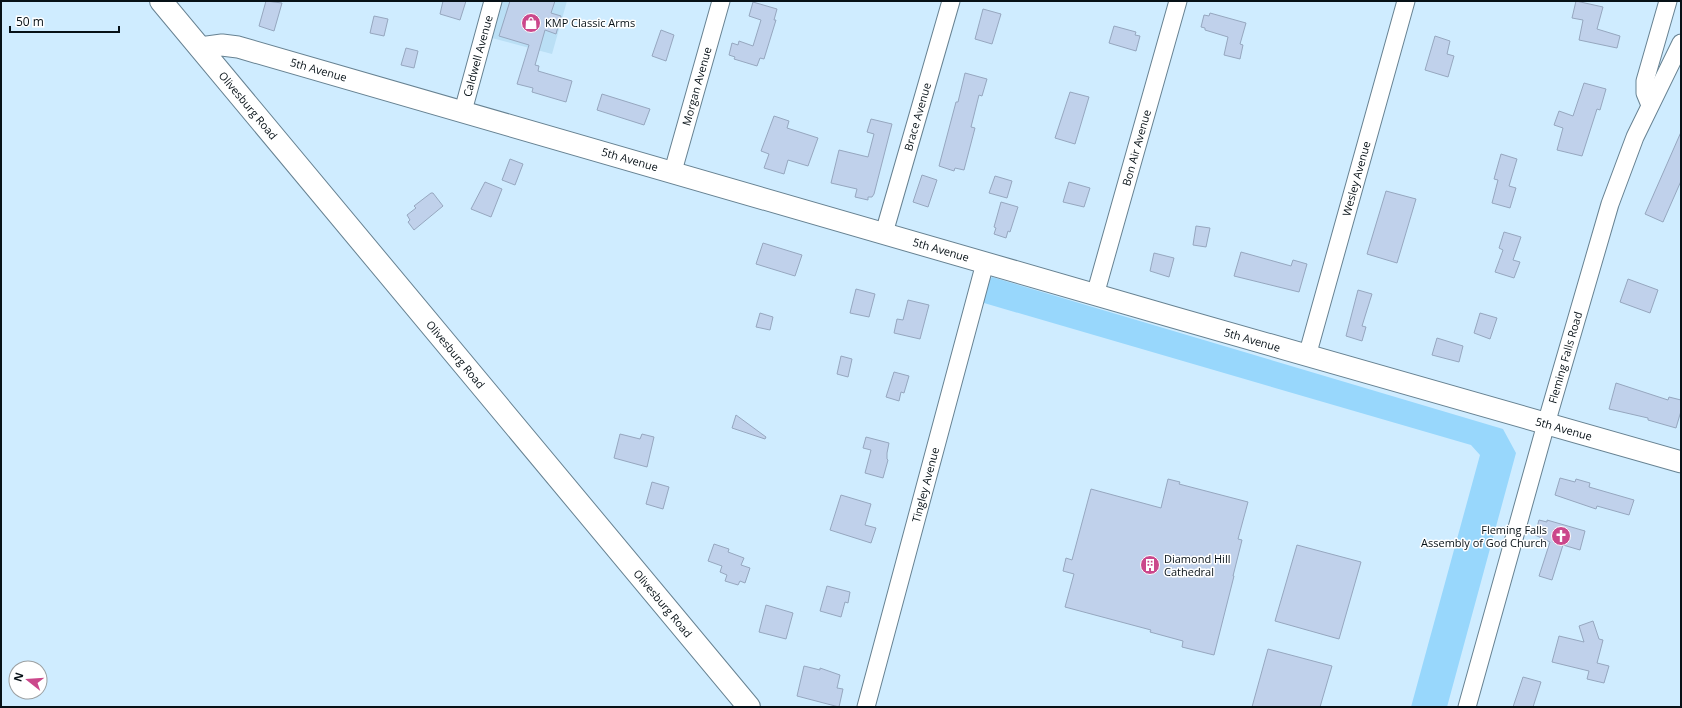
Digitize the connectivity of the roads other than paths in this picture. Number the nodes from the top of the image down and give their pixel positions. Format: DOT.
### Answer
graph roads {
  1 [pos="161,1"];
  2 [pos="493,1"];
  3 [pos="721,1"];
  4 [pos="951,1"];
  5 [pos="1178,1"];
  6 [pos="1406,1"];
  7 [pos="1668,1"];
  8 [pos="1681,43"];
  9 [pos="200,48"];
  10 [pos="1650,105"];
  11 [pos="463,111"];
  12 [pos="673,171"];
  13 [pos="884,233"];
  14 [pos="985,263"];
  15 [pos="1095,294"];
  16 [pos="1307,356"];
  17 [pos="1546,424"];
  18 [pos="1681,462"];
  19 [pos="749,707"];
  20 [pos="866,707"];
  21 [pos="1467,707"];
  1 -- 9 [label="main road, Olivesburg Road"];
  2 -- 11 [label="street, Caldwell Avenue"];
  3 -- 12 [label="street, Morgan Avenue"];
  4 -- 13 [label="street, Brace Avenue"];
  5 -- 15 [label="street, Bon Air Avenue"];
  6 -- 16 [label="street, Wesley Avenue"];
  7 -- 10 [label="street"];
  8 -- 10 [label="street, Fleming Falls Road"];
  9 -- 11 [label="street, 5th Avenue"];
  9 -- 19 [label="main road, Olivesburg Road"];
  10 -- 17 [label="street, Fleming Falls Road"];
  11 -- 12 [label="street, 5th Avenue"];
  12 -- 13 [label="street, 5th Avenue"];
  13 -- 14 [label="street, 5th Avenue"];
  14 -- 15 [label="street, 5th Avenue"];
  14 -- 20 [label="street, Tingley Avenue"];
  15 -- 16 [label="street, 5th Avenue"];
  16 -- 17 [label="street, 5th Avenue"];
  17 -- 18 [label="street, 5th Avenue"];
  17 -- 21 [label="street, Fleming Falls Road"];
}
